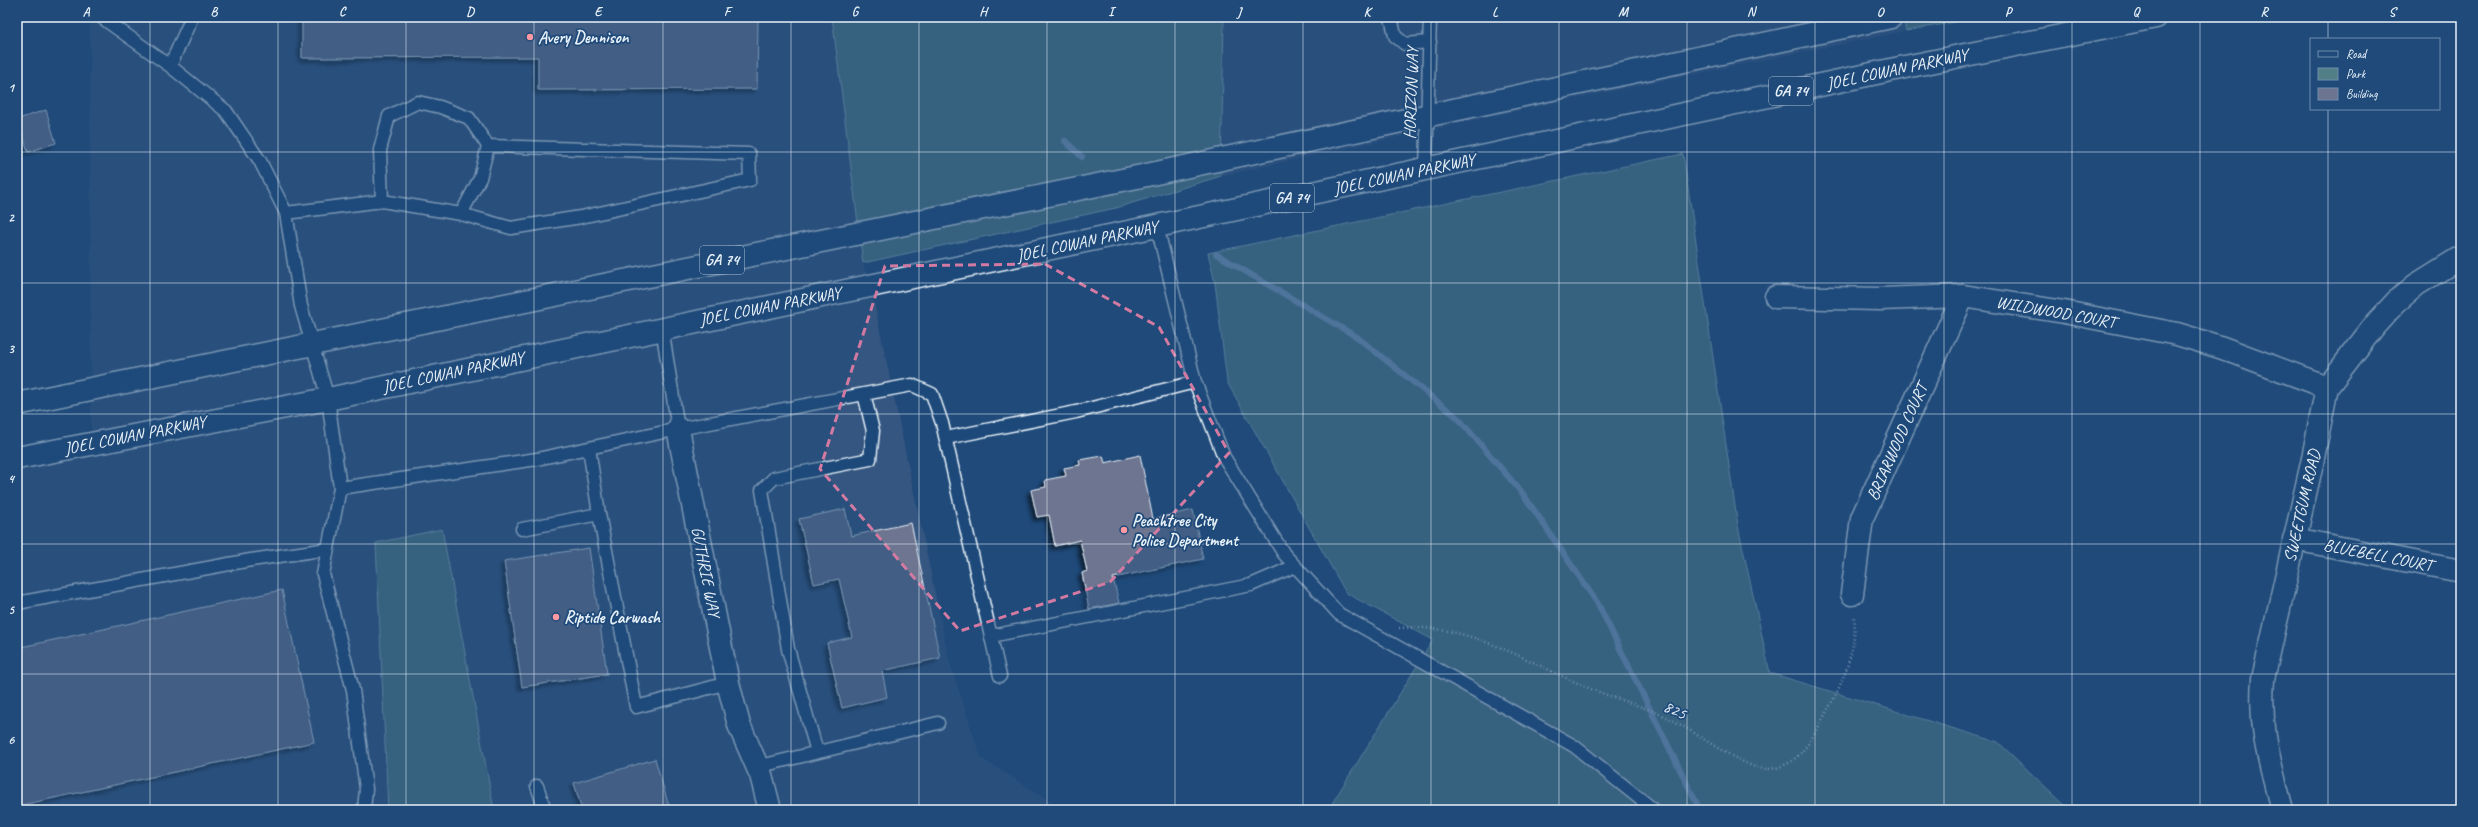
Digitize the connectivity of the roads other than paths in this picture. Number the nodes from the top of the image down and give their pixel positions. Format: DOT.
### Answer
graph roads {
  1 [pos="101,17"];
  2 [pos="192,17"];
  3 [pos="1391,17"];
  4 [pos="1430,17"];
  5 [pos="1891,17"];
  6 [pos="2156,17"];
  7 [pos="1430,42"];
  8 [pos="170,66"];
  9 [pos="1428,116"];
  10 [pos="488,146"];
  11 [pos="1426,169"];
  12 [pos="382,201"];
  13 [pos="286,213"];
  14 [pos="461,214"];
  15 [pos="1157,226"];
  16 [pos="2461,257"];
  17 [pos="1963,296"];
  18 [pos="1776,297"];
  19 [pos="662,328"];
  20 [pos="312,345"];
  21 [pos="1195,382"];
  22 [pos="2327,387"];
  23 [pos="864,394"];
  24 [pos="328,399"];
  25 [pos="17,404"];
  26 [pos="678,428"];
  27 [pos="946,438"];
  28 [pos="589,448"];
  29 [pos="17,458"];
  30 [pos="340,488"];
  31 [pos="599,514"];
  32 [pos="522,529"];
  33 [pos="2294,539"];
  34 [pos="328,549"];
  35 [pos="1295,566"];
  36 [pos="2461,571"];
  37 [pos="1852,594"];
  38 [pos="17,604"];
  39 [pos="991,636"];
  40 [pos="1000,676"];
  41 [pos="728,683"];
  42 [pos="938,723"];
  43 [pos="816,752"];
  44 [pos="757,767"];
  45 [pos="538,786"];
  46 [pos="364,810"];
  47 [pos="545,810"];
  48 [pos="770,810"];
  49 [pos="1654,810"];
  50 [pos="2282,810"];
  1 -- 8 [label="lane"];
  2 -- 8 [label="lane"];
  3 -- 7 [label="lane"];
  4 -- 7 [label="lane, HORIZON WAY"];
  5 -- 9 [label="main road, GA 74"];
  6 -- 11 [label="main road, JOEL COWAN PARKWAY / GA 74"];
  7 -- 9 [label="lane, HORIZON WAY"];
  8 -- 13 [label="lane"];
  9 -- 11 [label="lane, HORIZON WAY"];
  9 -- 20 [label="main road, GA 74"];
  10 -- 12 [label="lane"];
  10 -- 14 [label="lane"];
  10 -- 14 [label="lane"];
  11 -- 15 [label="main road, JOEL COWAN PARKWAY / GA 74"];
  12 -- 13 [label="lane"];
  12 -- 14 [label="lane"];
  13 -- 20 [label="lane"];
  15 -- 19 [label="main road, JOEL COWAN PARKWAY / GA 74"];
  15 -- 21 [label="lane"];
  16 -- 22 [label="main road, SWEETGUM ROAD"];
  17 -- 18 [label="main road, WILDWOOD COURT"];
  17 -- 22 [label="main road, WILDWOOD COURT"];
  17 -- 37 [label="main road, BRIARWOOD COURT"];
  19 -- 24 [label="main road, JOEL COWAN PARKWAY / GA 74"];
  19 -- 26 [label="lane, GUTHRIE WAY"];
  20 -- 24 [label="lane"];
  20 -- 25 [label="main road, GA 74"];
  21 -- 27 [label="lane"];
  21 -- 35 [label="lane"];
  22 -- 33 [label="main road, SWEETGUM ROAD"];
  23 -- 26 [label="lane"];
  23 -- 27 [label="lane"];
  23 -- 43 [label="lane"];
  24 -- 29 [label="main road, JOEL COWAN PARKWAY / GA 74"];
  24 -- 30 [label="lane"];
  26 -- 28 [label="lane"];
  26 -- 41 [label="main road, GUTHRIE WAY"];
  27 -- 39 [label="lane"];
  28 -- 30 [label="lane"];
  28 -- 31 [label="lane"];
  30 -- 34 [label="lane"];
  31 -- 32 [label="lane"];
  31 -- 41 [label="lane"];
  33 -- 36 [label="main road, BLUEBELL COURT"];
  33 -- 50 [label="main road, SWEETGUM ROAD"];
  34 -- 38 [label="lane"];
  34 -- 46 [label="lane"];
  35 -- 39 [label="lane"];
  35 -- 49 [label="lane"];
  39 -- 40 [label="lane"];
  41 -- 44 [label="main road, GUTHRIE WAY"];
  42 -- 43 [label="lane"];
  43 -- 44 [label="lane"];
  44 -- 48 [label="main road, GUTHRIE WAY"];
  45 -- 47 [label="lane"];
}
